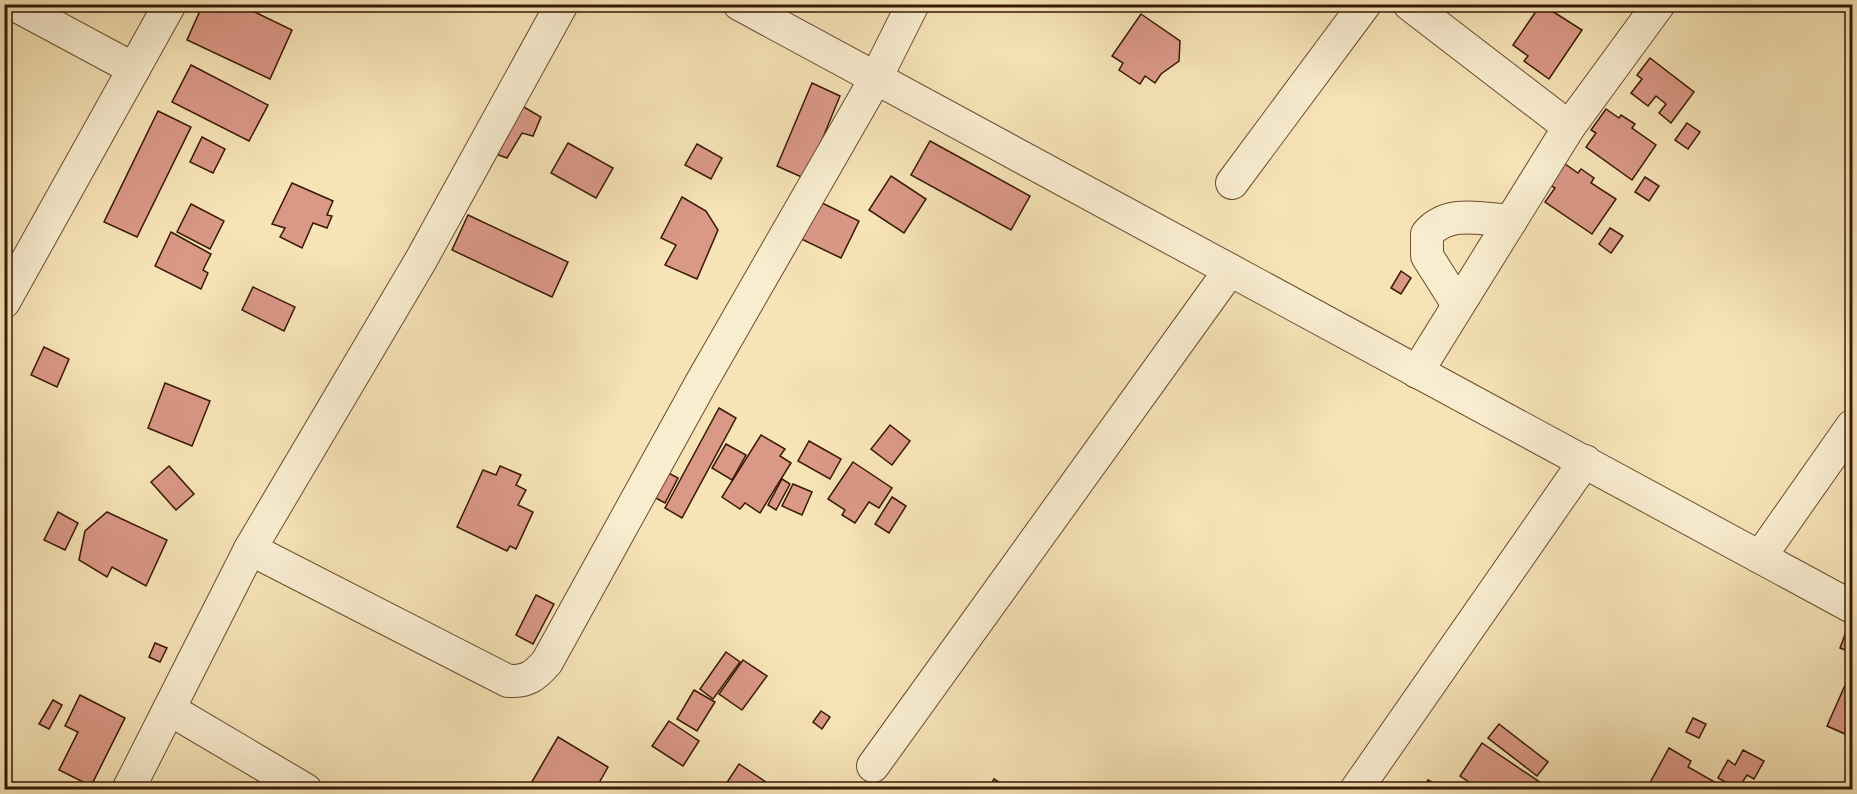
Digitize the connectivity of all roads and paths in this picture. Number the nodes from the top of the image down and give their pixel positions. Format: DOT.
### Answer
graph roads {
  1 [pos="13,4"];
  2 [pos="170,4"];
  3 [pos="562,4"];
  4 [pos="739,4"];
  5 [pos="914,4"];
  6 [pos="1365,4"];
  7 [pos="1409,4"];
  8 [pos="1659,4"];
  9 [pos="134,69"];
  10 [pos="876,78"];
  11 [pos="1569,127"];
  12 [pos="1232,183"];
  13 [pos="1511,221"];
  14 [pos="1230,270"];
  15 [pos="4,302"];
  16 [pos="1458,305"];
  17 [pos="1417,372"];
  18 [pos="1852,426"];
  19 [pos="1585,461"];
  20 [pos="250,549"];
  21 [pos="1760,557"];
  22 [pos="1852,607"];
  23 [pos="169,710"];
  24 [pos="873,766"];
  25 [pos="129,789"];
  26 [pos="306,789"];
  27 [pos="1356,789"];
  1 -- 9 [label="street"];
  2 -- 9 [label="street"];
  3 -- 20 [label="street"];
  4 -- 10 [label="street"];
  5 -- 10 [label="street"];
  6 -- 12 [label="street"];
  7 -- 11 [label="street"];
  8 -- 11 [label="street"];
  9 -- 15 [label="street"];
  10 -- 14 [label="street"];
  10 -- 20 [label="street"];
  11 -- 13 [label="street"];
  13 -- 16 [label="street"];
  13 -- 16 [label="street"];
  14 -- 17 [label="street"];
  14 -- 24 [label="street"];
  16 -- 17 [label="street"];
  17 -- 19 [label="street"];
  18 -- 21 [label="street"];
  19 -- 21 [label="street"];
  19 -- 27 [label="street"];
  20 -- 23 [label="street"];
  21 -- 22 [label="street"];
  23 -- 25 [label="street"];
  23 -- 26 [label="street"];
}
